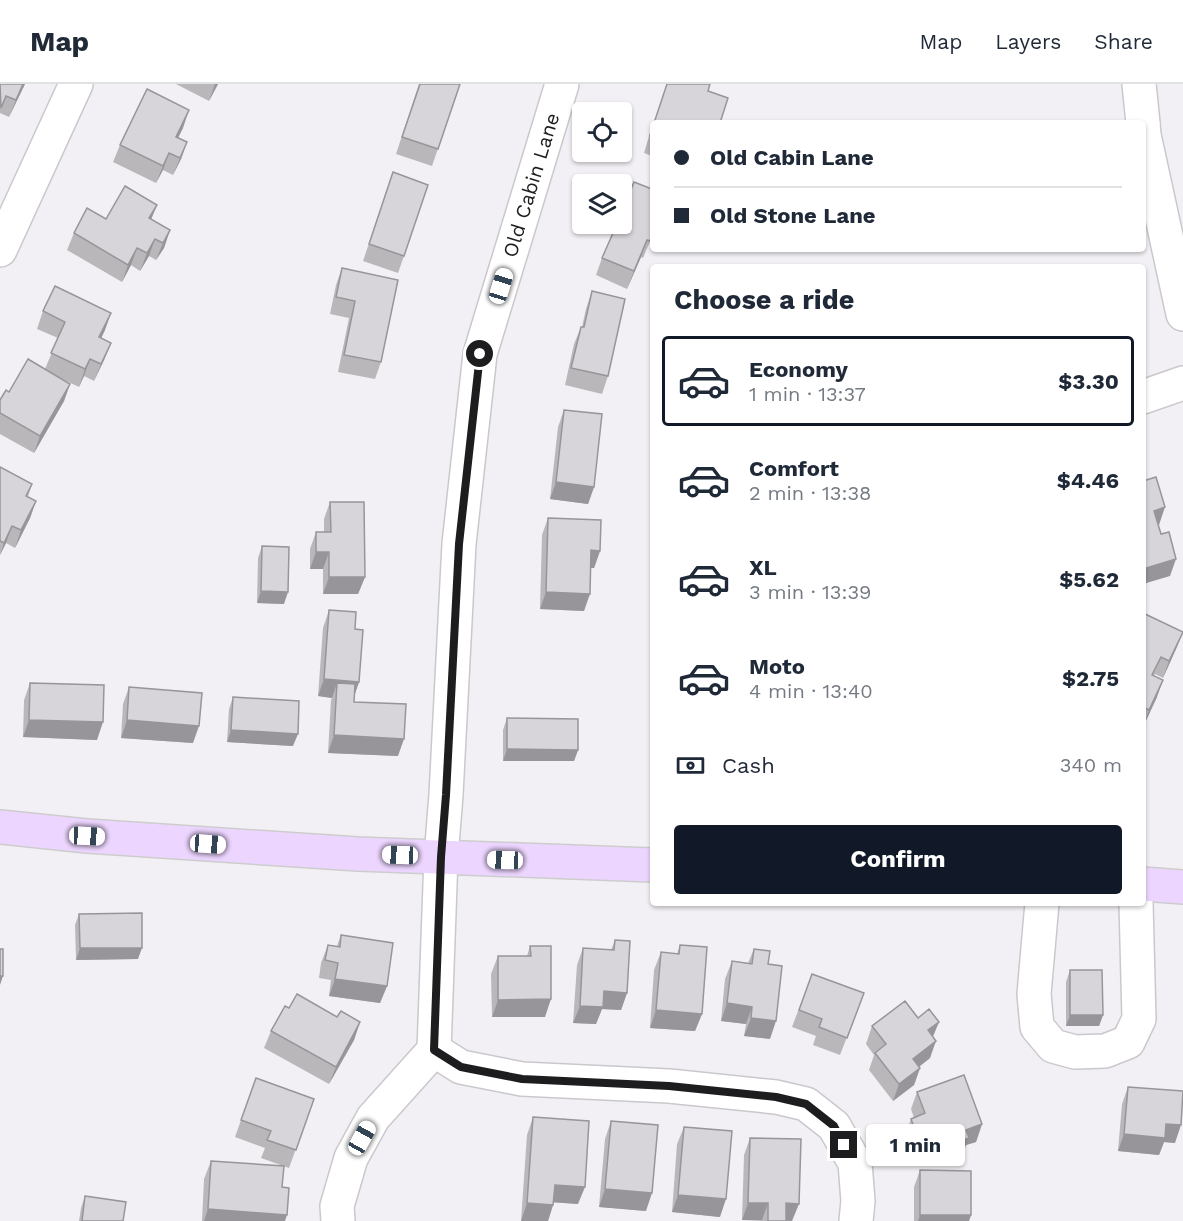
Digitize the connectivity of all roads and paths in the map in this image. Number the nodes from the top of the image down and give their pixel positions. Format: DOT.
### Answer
graph roads {
  1 [pos="76,84"];
  2 [pos="562,84"];
  3 [pos="1139,84"];
  4 [pos="1143,120"];
  5 [pos="1146,144"];
  6 [pos="10,200"];
  7 [pos="0,250"];
  8 [pos="1183,314"];
  9 [pos="1183,383"];
  10 [pos="1146,396"];
  11 [pos="0,827"];
  12 [pos="441,857"];
  13 [pos="650,865"];
  14 [pos="1146,885"];
  15 [pos="1183,887"];
  16 [pos="1042,906"];
  17 [pos="1136,906"];
  18 [pos="434,1050"];
  19 [pos="338,1221"];
  20 [pos="856,1221"];
  1 -- 6 [label="street"];
  2 -- 12 [label="street, Old Cabin Lane"];
  3 -- 4 [label="street"];
  5 -- 8 [label="street"];
  6 -- 7 [label="street"];
  9 -- 10 [label="street"];
  11 -- 12 [label="main road"];
  12 -- 13 [label="main road"];
  12 -- 18 [label="street, Old Cabin Lane"];
  14 -- 15 [label="main road"];
  16 -- 17 [label="street"];
  18 -- 19 [label="street"];
  18 -- 20 [label="street"];
}
